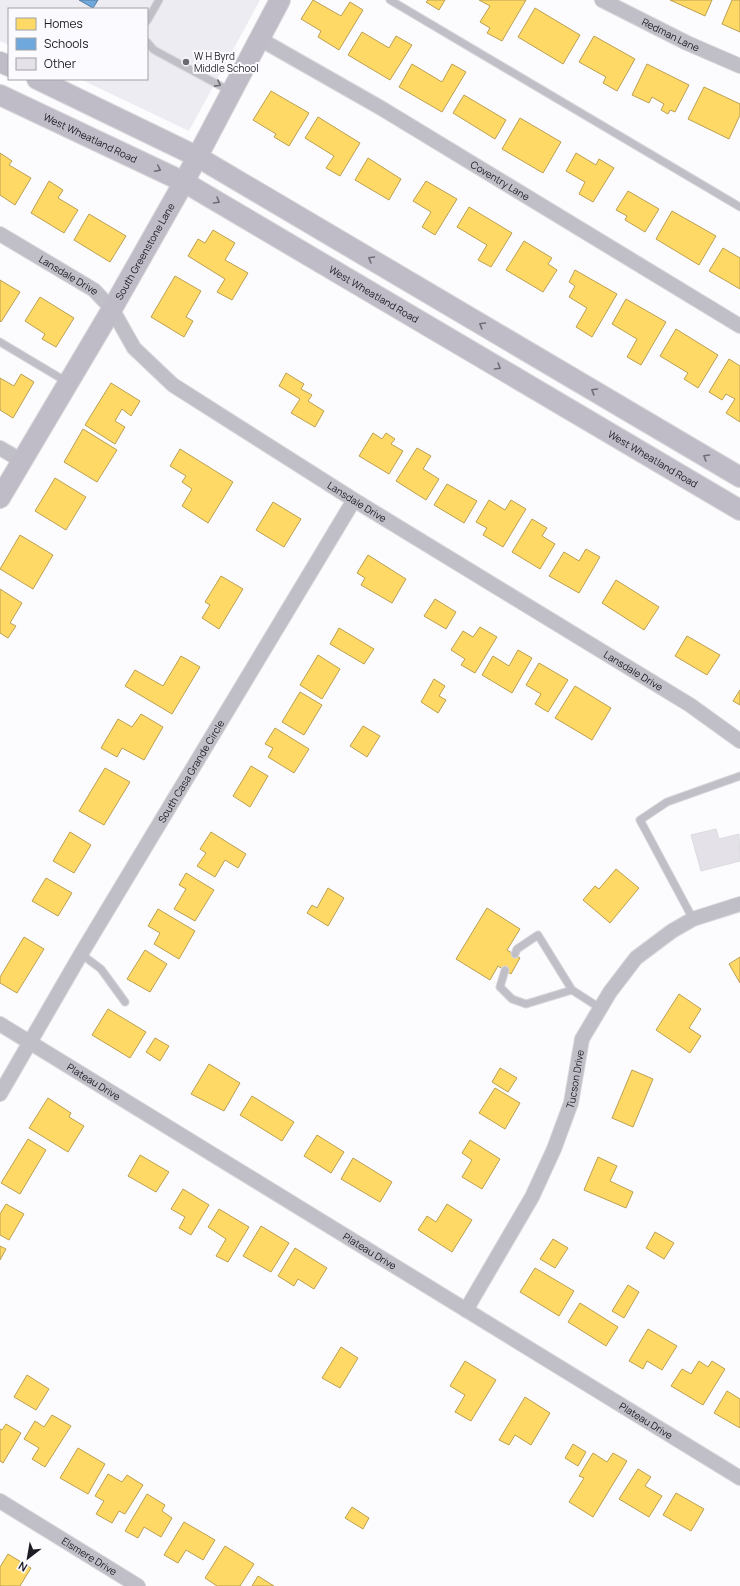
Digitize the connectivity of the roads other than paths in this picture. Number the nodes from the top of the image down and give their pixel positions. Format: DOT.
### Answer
graph roads {
  1 [pos="160,0"];
  2 [pos="280,0"];
  3 [pos="390,0"];
  4 [pos="602,0"];
  5 [pos="148,19"];
  6 [pos="258,38"];
  7 [pos="148,43"];
  8 [pos="740,66"];
  9 [pos="39,80"];
  10 [pos="230,91"];
  11 [pos="0,94"];
  12 [pos="91,104"];
  13 [pos="78,131"];
  14 [pos="196,156"];
  15 [pos="184,182"];
  16 [pos="740,207"];
  17 [pos="0,234"];
  18 [pos="112,309"];
  19 [pos="740,326"];
  20 [pos="0,342"];
  21 [pos="68,382"];
  22 [pos="0,448"];
  23 [pos="22,461"];
  24 [pos="740,476"];
  25 [pos="0,498"];
  26 [pos="354,500"];
  27 [pos="740,510"];
  28 [pos="740,741"];
  29 [pos="740,776"];
  30 [pos="740,904"];
  31 [pos="693,919"];
  32 [pos="81,954"];
  33 [pos="514,954"];
  34 [pos="505,970"];
  35 [pos="572,990"];
  36 [pos="126,1002"];
  37 [pos="600,1008"];
  38 [pos="0,1024"];
  39 [pos="30,1043"];
  40 [pos="0,1094"];
  41 [pos="466,1310"];
  42 [pos="740,1478"];
  43 [pos="0,1501"];
  44 [pos="138,1586"];
  1 -- 5 [label="lane"];
  2 -- 6 [label="main road, South Greenstone Lane"];
  3 -- 16 [label="lane"];
  4 -- 8 [label="street, Redman Lane"];
  6 -- 10 [label="main road, South Greenstone Lane"];
  6 -- 19 [label="street, Coventry Lane"];
  7 -- 10 [label="lane, one-way"];
  9 -- 12 [label="main road"];
  10 -- 14 [label="main road, South Greenstone Lane"];
  11 -- 13 [label="main road, West Wheatland Road"];
  12 -- 13 [label="main road"];
  12 -- 14 [label="main road"];
  13 -- 15 [label="main road, West Wheatland Road, one-way"];
  14 -- 15 [label="main road, South Greenstone Lane"];
  24 -- 14 [label="main road, one-way"];
  15 -- 18 [label="main road, South Greenstone Lane"];
  15 -- 27 [label="main road, West Wheatland Road, one-way"];
  17 -- 18 [label="street, Lansdale Drive"];
  18 -- 21 [label="main road, South Greenstone Lane"];
  18 -- 26 [label="street, Lansdale Drive"];
  20 -- 21 [label="lane"];
  21 -- 23 [label="main road, South Greenstone Lane"];
  22 -- 23 [label="street"];
  23 -- 25 [label="main road, South Greenstone Lane"];
  26 -- 28 [label="street, Lansdale Drive"];
  26 -- 32 [label="street, South Casa Grande Circle"];
  29 -- 31 [label="lane"];
  30 -- 31 [label="street, Tucson Drive"];
  31 -- 37 [label="street, Tucson Drive"];
  32 -- 36 [label="lane"];
  32 -- 39 [label="street, South Casa Grande Circle"];
  33 -- 35 [label="lane"];
  34 -- 35 [label="lane"];
  35 -- 37 [label="lane"];
  37 -- 41 [label="street, Tucson Drive"];
  38 -- 39 [label="street, Plateau Drive"];
  39 -- 40 [label="street, South Casa Grande Circle"];
  39 -- 41 [label="street, Plateau Drive"];
  41 -- 42 [label="street, Plateau Drive"];
  43 -- 44 [label="street, Elsmere Drive"];
}
